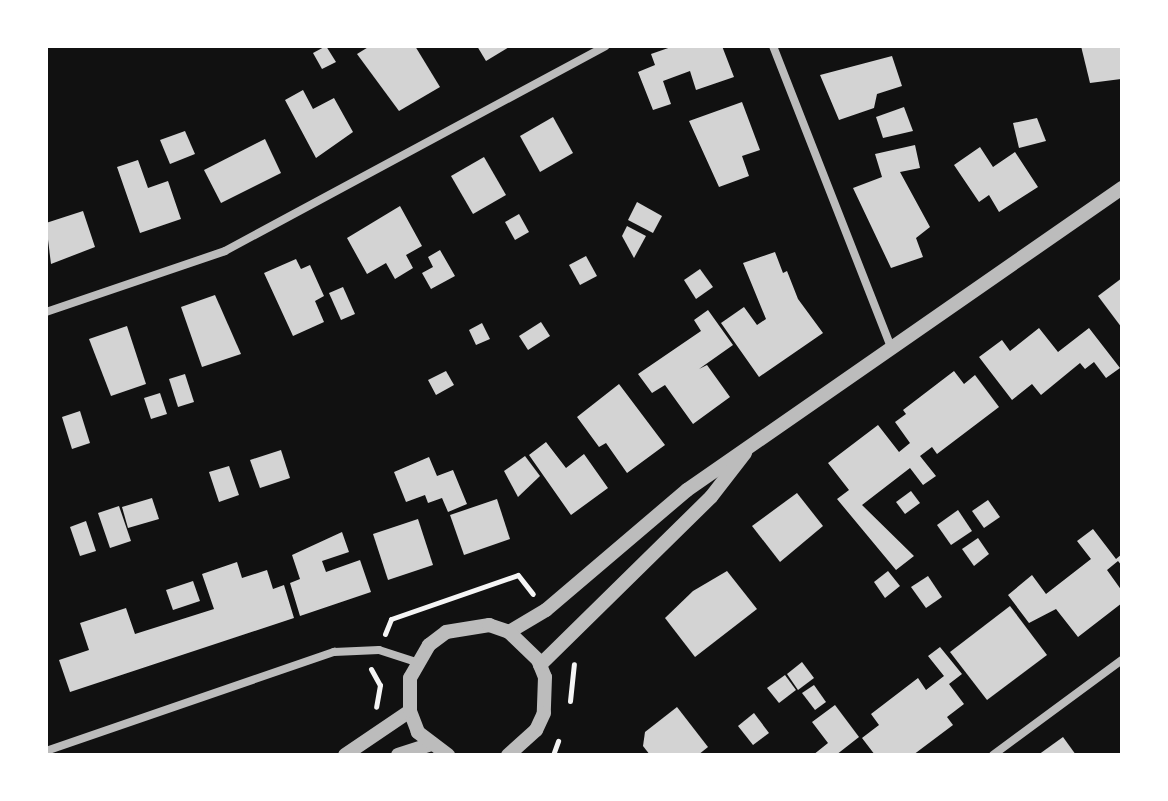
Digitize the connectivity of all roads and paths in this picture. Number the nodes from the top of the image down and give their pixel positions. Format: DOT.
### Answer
graph roads {
  1 [pos="605,46"];
  2 [pos="773,46"];
  3 [pos="1122,188"];
  4 [pos="46,312"];
  5 [pos="891,347"];
  6 [pos="745,452"];
  7 [pos="509,632"];
  8 [pos="1122,660"];
  9 [pos="416,662"];
  10 [pos="540,665"];
  11 [pos="410,711"];
  12 [pos="431,744"];
  13 [pos="46,751"];
  14 [pos="345,755"];
  15 [pos="398,755"];
  16 [pos="448,755"];
  17 [pos="508,755"];
  18 [pos="993,755"];
  1 -- 4 [label="street"];
  2 -- 5 [label="street"];
  3 -- 5 [label="street"];
  5 -- 6 [label="street"];
  6 -- 7 [label="street"];
  6 -- 10 [label="street"];
  7 -- 9 [label="street"];
  7 -- 10 [label="street"];
  8 -- 18 [label="street"];
  9 -- 11 [label="street"];
  9 -- 13 [label="street"];
  10 -- 17 [label="street"];
  11 -- 12 [label="street"];
  11 -- 14 [label="street"];
  12 -- 15 [label="street"];
  12 -- 16 [label="street"];
}
